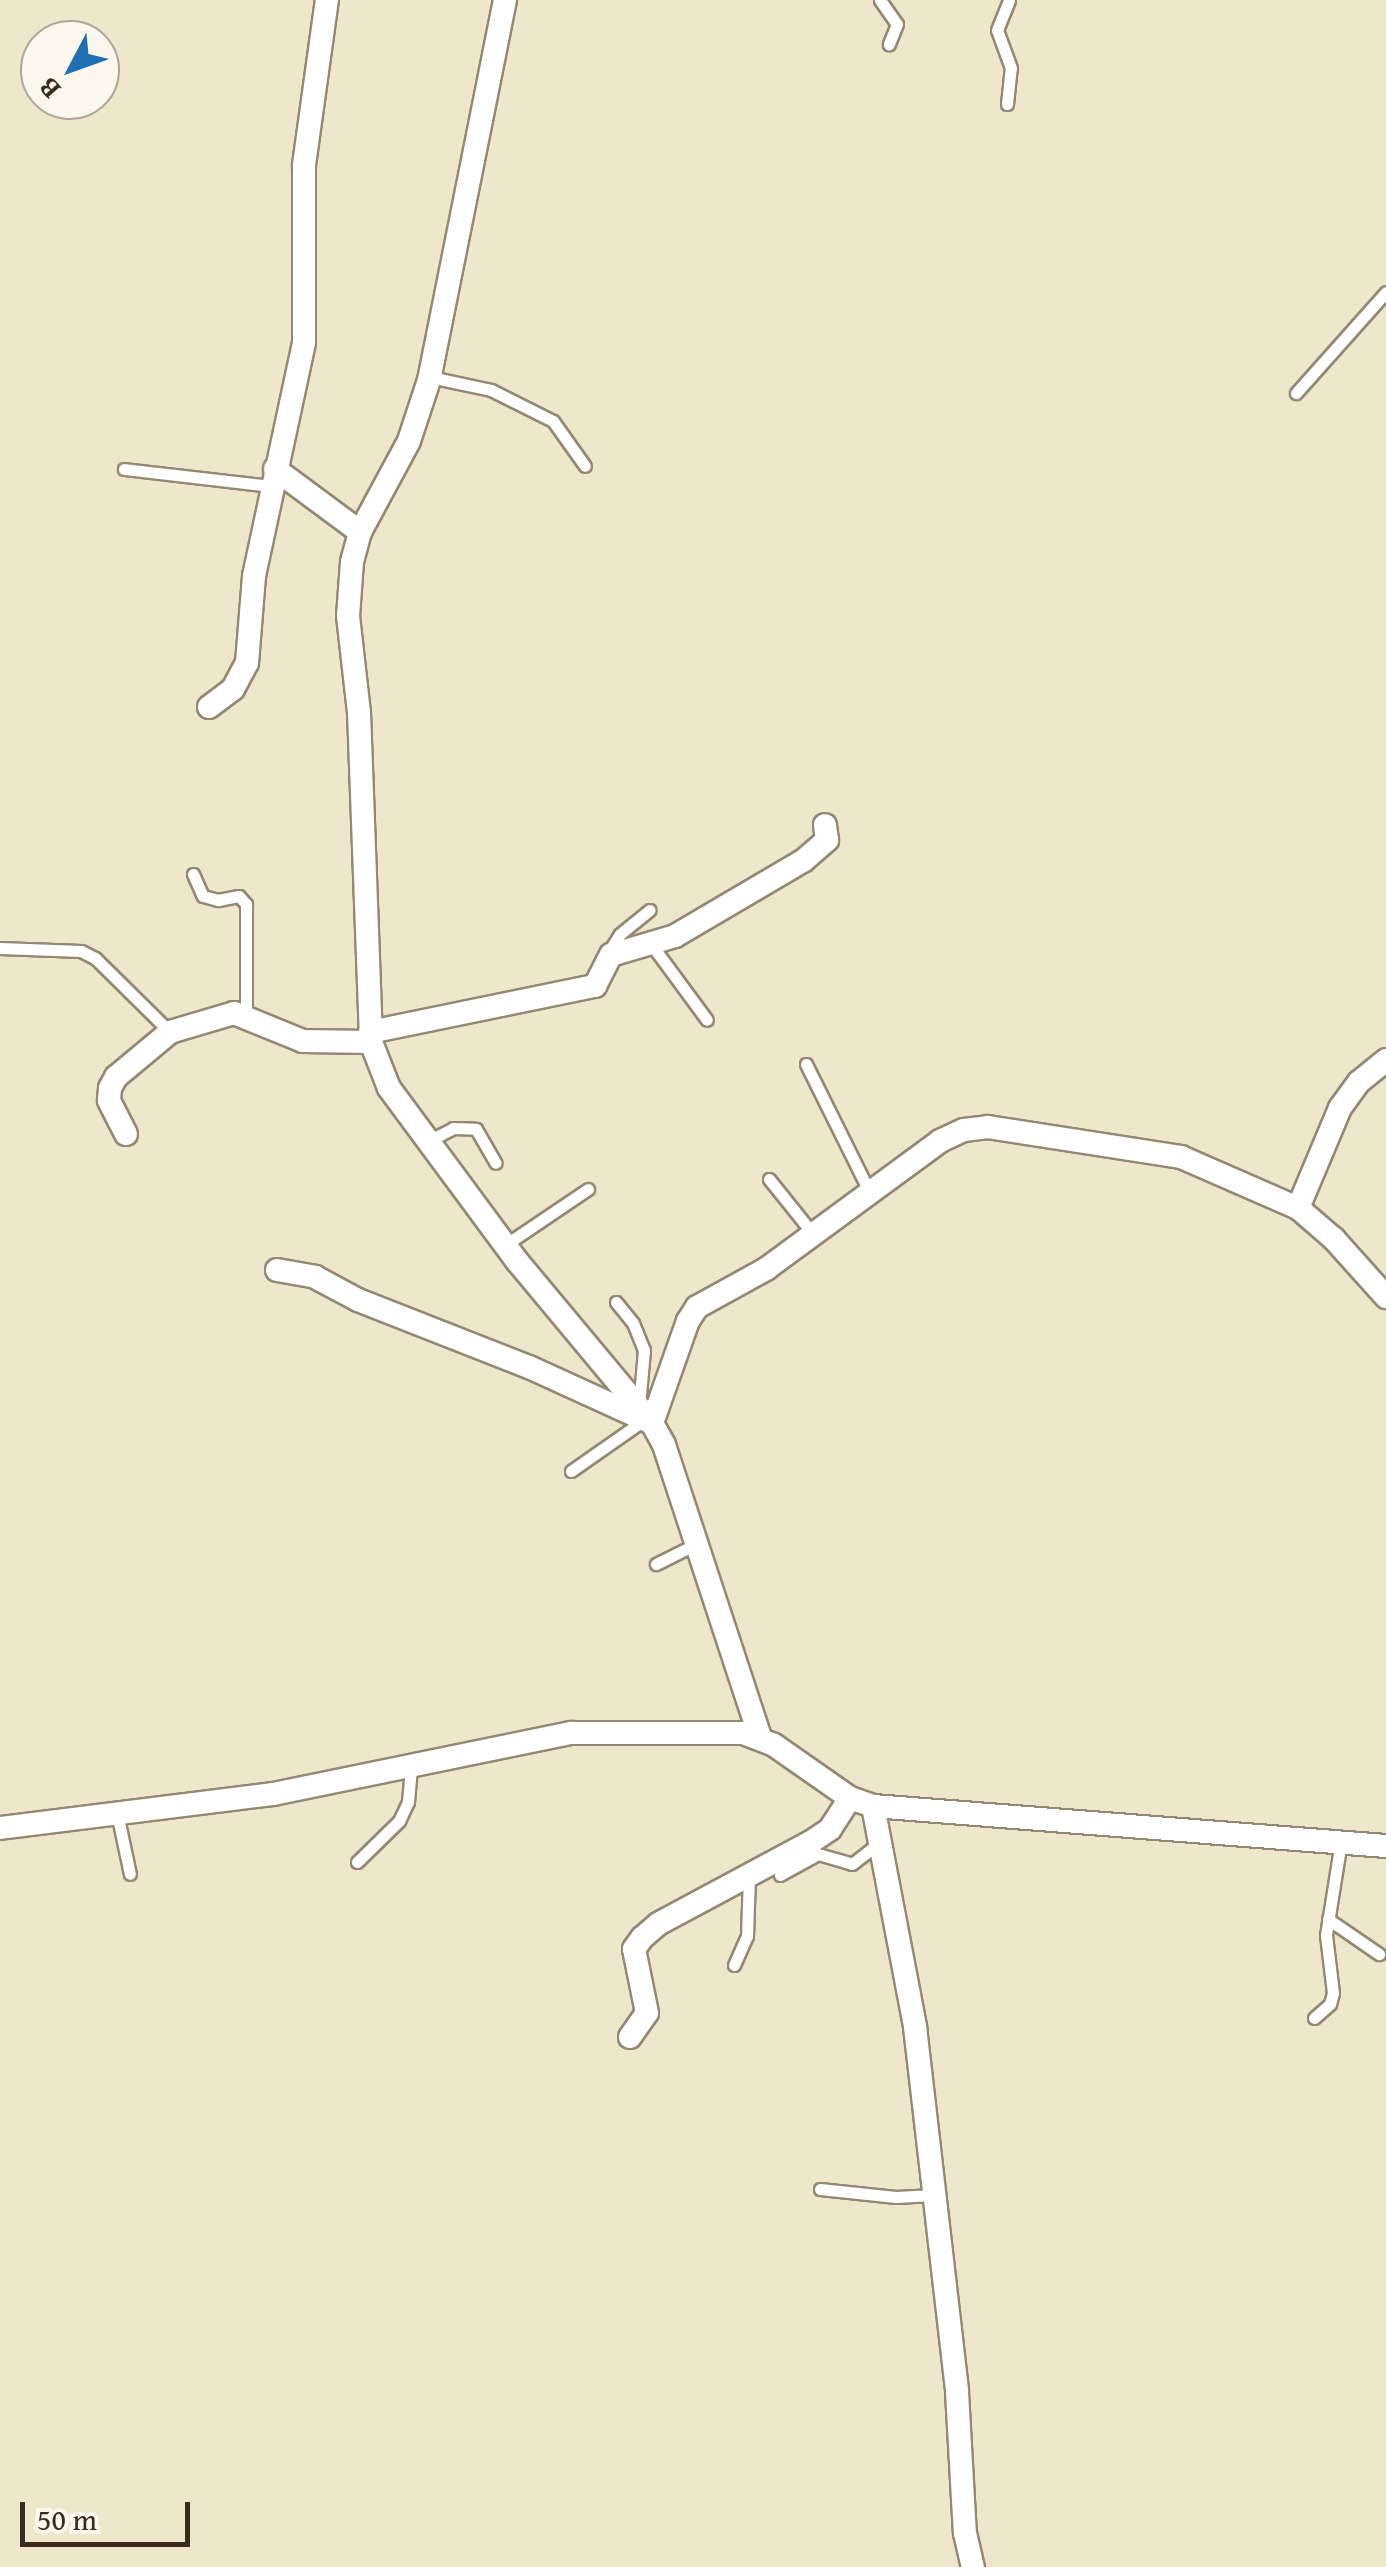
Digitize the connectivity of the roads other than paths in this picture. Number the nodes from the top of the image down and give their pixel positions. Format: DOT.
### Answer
graph roads {
  1 [pos="327,0"];
  2 [pos="505,0"];
  3 [pos="880,0"];
  4 [pos="1009,0"];
  5 [pos="889,44"];
  6 [pos="1007,104"];
  7 [pos="1386,292"];
  8 [pos="430,377"];
  9 [pos="1296,393"];
  10 [pos="585,466"];
  11 [pos="124,469"];
  12 [pos="274,478"];
  13 [pos="360,532"];
  14 [pos="210,707"];
  15 [pos="825,825"];
  16 [pos="193,874"];
  17 [pos="650,910"];
  18 [pos="651,944"];
  19 [pos="0,948"];
  20 [pos="607,961"];
  21 [pos="246,1016"];
  22 [pos="707,1020"];
  23 [pos="170,1032"];
  24 [pos="371,1037"];
  25 [pos="1386,1060"];
  26 [pos="806,1064"];
  27 [pos="126,1134"];
  28 [pos="428,1141"];
  29 [pos="496,1164"];
  30 [pos="769,1179"];
  31 [pos="588,1188"];
  32 [pos="870,1192"];
  33 [pos="1298,1208"];
  34 [pos="813,1234"];
  35 [pos="505,1245"];
  36 [pos="277,1270"];
  37 [pos="1386,1297"];
  38 [pos="616,1302"];
  39 [pos="645,1416"];
  40 [pos="571,1471"];
  41 [pos="696,1544"];
  42 [pos="656,1564"];
  43 [pos="760,1737"];
  44 [pos="411,1765"];
  45 [pos="850,1798"];
  46 [pos="873,1806"];
  47 [pos="117,1813"];
  48 [pos="0,1828"];
  49 [pos="1341,1841"];
  50 [pos="880,1842"];
  51 [pos="1386,1846"];
  52 [pos="358,1862"];
  53 [pos="130,1874"];
  54 [pos="749,1875"];
  55 [pos="780,1876"];
  56 [pos="1328,1919"];
  57 [pos="1379,1954"];
  58 [pos="734,1965"];
  59 [pos="1314,2018"];
  60 [pos="630,2036"];
  61 [pos="820,2188"];
  62 [pos="934,2195"];
  63 [pos="973,2567"];
  1 -- 12 [label="street"];
  2 -- 8 [label="street"];
  3 -- 5 [label="lane"];
  4 -- 6 [label="lane"];
  7 -- 9 [label="lane"];
  8 -- 10 [label="lane"];
  8 -- 13 [label="street"];
  11 -- 12 [label="lane"];
  12 -- 13 [label="street"];
  12 -- 14 [label="street"];
  13 -- 24 [label="street"];
  15 -- 18 [label="street"];
  16 -- 21 [label="lane"];
  17 -- 20 [label="lane"];
  18 -- 20 [label="street"];
  18 -- 22 [label="lane"];
  19 -- 23 [label="lane"];
  20 -- 24 [label="street"];
  21 -- 23 [label="street"];
  21 -- 24 [label="street"];
  23 -- 27 [label="street"];
  24 -- 28 [label="street"];
  25 -- 33 [label="street"];
  26 -- 32 [label="lane"];
  28 -- 29 [label="lane"];
  28 -- 35 [label="street"];
  30 -- 34 [label="lane"];
  31 -- 35 [label="lane"];
  32 -- 33 [label="street"];
  32 -- 34 [label="street"];
  33 -- 37 [label="street"];
  34 -- 39 [label="street"];
  35 -- 39 [label="street"];
  36 -- 39 [label="street"];
  38 -- 39 [label="lane"];
  39 -- 40 [label="lane"];
  39 -- 41 [label="street"];
  41 -- 42 [label="lane"];
  41 -- 43 [label="street"];
  43 -- 44 [label="street"];
  43 -- 45 [label="street"];
  44 -- 47 [label="street"];
  44 -- 52 [label="lane"];
  45 -- 46 [label="street"];
  45 -- 54 [label="street"];
  46 -- 49 [label="street"];
  46 -- 50 [label="street"];
  47 -- 48 [label="street"];
  47 -- 53 [label="lane"];
  49 -- 51 [label="street"];
  49 -- 56 [label="lane"];
  50 -- 55 [label="lane"];
  50 -- 62 [label="street"];
  54 -- 58 [label="lane"];
  54 -- 60 [label="street"];
  56 -- 57 [label="lane"];
  56 -- 59 [label="lane"];
  61 -- 62 [label="lane"];
  62 -- 63 [label="street"];
}
